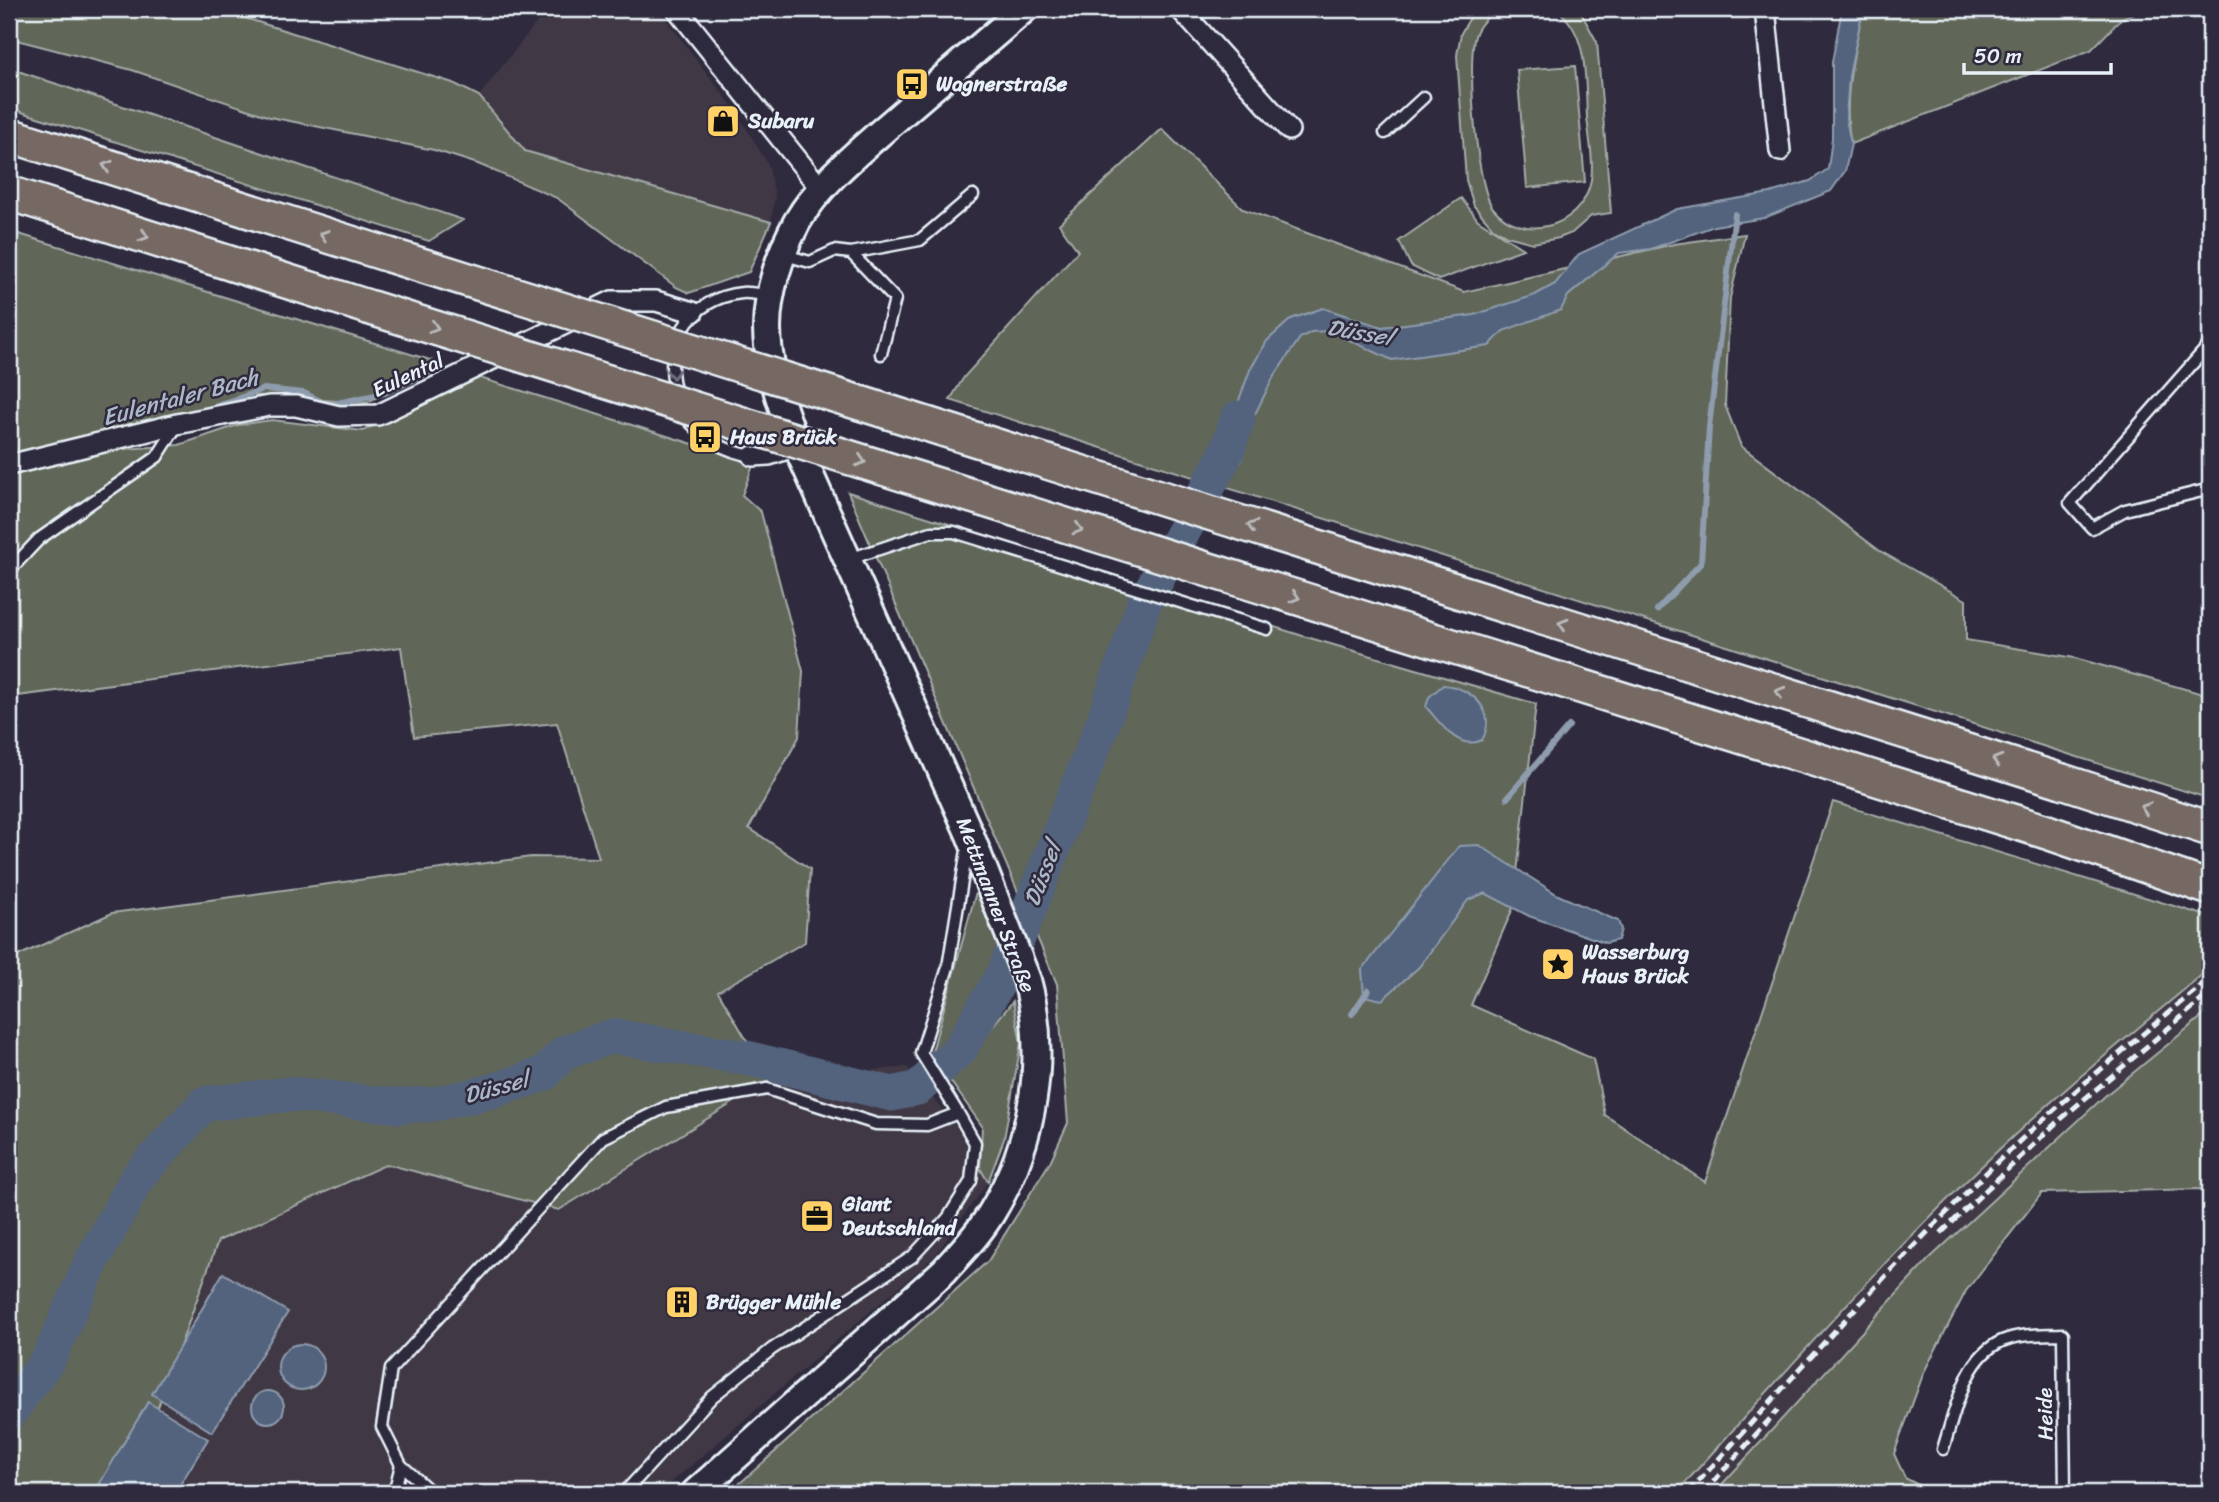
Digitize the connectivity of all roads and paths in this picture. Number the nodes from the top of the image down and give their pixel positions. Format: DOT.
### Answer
graph roads {
  1 [pos="677,9"];
  2 [pos="1024,9"];
  3 [pos="1180,9"];
  4 [pos="1765,9"];
  5 [pos="1424,97"];
  6 [pos="1289,130"];
  7 [pos="1385,133"];
  8 [pos="9,135"];
  9 [pos="1780,151"];
  10 [pos="821,189"];
  11 [pos="9,193"];
  12 [pos="973,195"];
  13 [pos="851,253"];
  14 [pos="783,255"];
  15 [pos="770,296"];
  16 [pos="693,312"];
  17 [pos="2209,345"];
  18 [pos="881,354"];
  19 [pos="177,424"];
  20 [pos="797,446"];
  21 [pos="752,456"];
  22 [pos="9,465"];
  23 [pos="2210,489"];
  24 [pos="849,559"];
  25 [pos="9,571"];
  26 [pos="1267,629"];
  27 [pos="2210,829"];
  28 [pos="970,835"];
  29 [pos="2210,888"];
  30 [pos="958,1113"];
  31 [pos="1943,1449"];
  32 [pos="401,1465"];
  33 [pos="394,1493"];
  34 [pos="432,1493"];
  35 [pos="624,1493"];
  36 [pos="695,1493"];
  37 [pos="2065,1493"];
  1 -- 10 [label="street"];
  2 -- 10 [label="main road, Mettmanner Straße"];
  3 -- 6 [label="street"];
  4 -- 9 [label="street"];
  5 -- 7 [label="lane"];
  27 -- 8 [label="highway, one-way, bridge"];
  10 -- 14 [label="main road, Mettmanner Straße"];
  11 -- 29 [label="highway, one-way, bridge"];
  12 -- 13 [label="lane"];
  13 -- 14 [label="lane"];
  13 -- 18 [label="lane"];
  14 -- 15 [label="main road, Mettmanner Straße"];
  15 -- 16 [label="lane"];
  15 -- 20 [label="main road, Mettmanner Straße"];
  16 -- 19 [label="street, Eulental"];
  16 -- 21 [label="lane, one-way"];
  17 -- 23 [label="lane"];
  19 -- 22 [label="street, Eulental"];
  19 -- 25 [label="lane"];
  20 -- 21 [label="street"];
  20 -- 24 [label="main road, Mettmanner Straße"];
  24 -- 26 [label="lane"];
  24 -- 28 [label="main road, Mettmanner Straße"];
  28 -- 30 [label="lane"];
  28 -- 36 [label="main road, Mettmanner Straße"];
  30 -- 32 [label="lane"];
  30 -- 35 [label="lane"];
  31 -- 37 [label="lane, Heide"];
  32 -- 33 [label="lane"];
  32 -- 34 [label="lane"];
}
